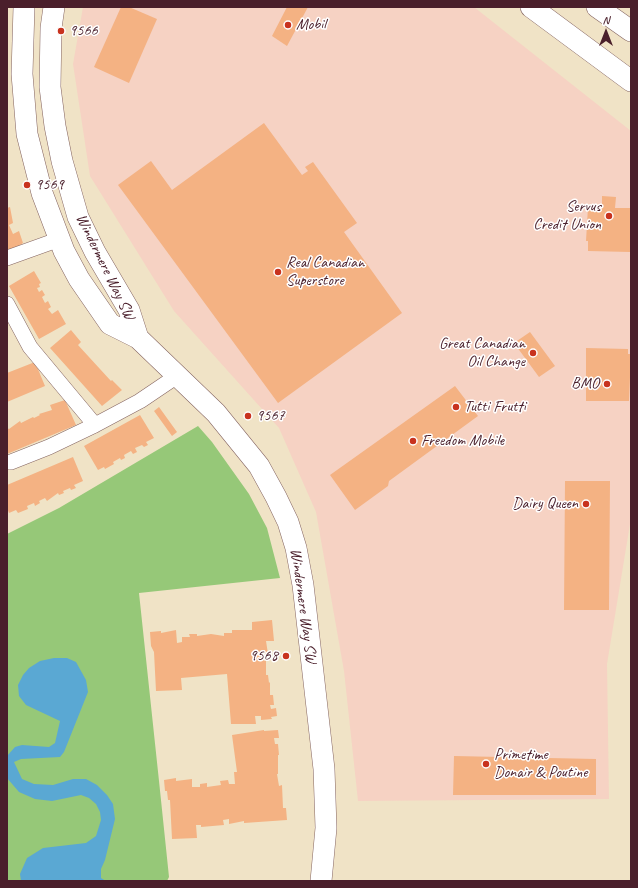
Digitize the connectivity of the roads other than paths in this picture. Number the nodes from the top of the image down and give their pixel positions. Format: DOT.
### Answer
graph roads {
  1 [pos="24,7"];
  2 [pos="54,7"];
  3 [pos="531,7"];
  4 [pos="597,7"];
  5 [pos="631,31"];
  6 [pos="631,81"];
  7 [pos="60,239"];
  8 [pos="7,258"];
  9 [pos="7,304"];
  10 [pos="138,338"];
  11 [pos="177,376"];
  12 [pos="95,425"];
  13 [pos="11,462"];
  14 [pos="321,881"];
  1 -- 7 [label="street, Windermere Way SW"];
  2 -- 10 [label="street, Windermere Way SW"];
  3 -- 6 [label="street"];
  4 -- 5 [label="street"];
  7 -- 8 [label="street"];
  7 -- 10 [label="street, Windermere Way SW"];
  9 -- 12 [label="street"];
  10 -- 11 [label="street, Windermere Way SW"];
  11 -- 12 [label="street"];
  11 -- 14 [label="street, Windermere Way SW"];
  12 -- 13 [label="street"];
}
